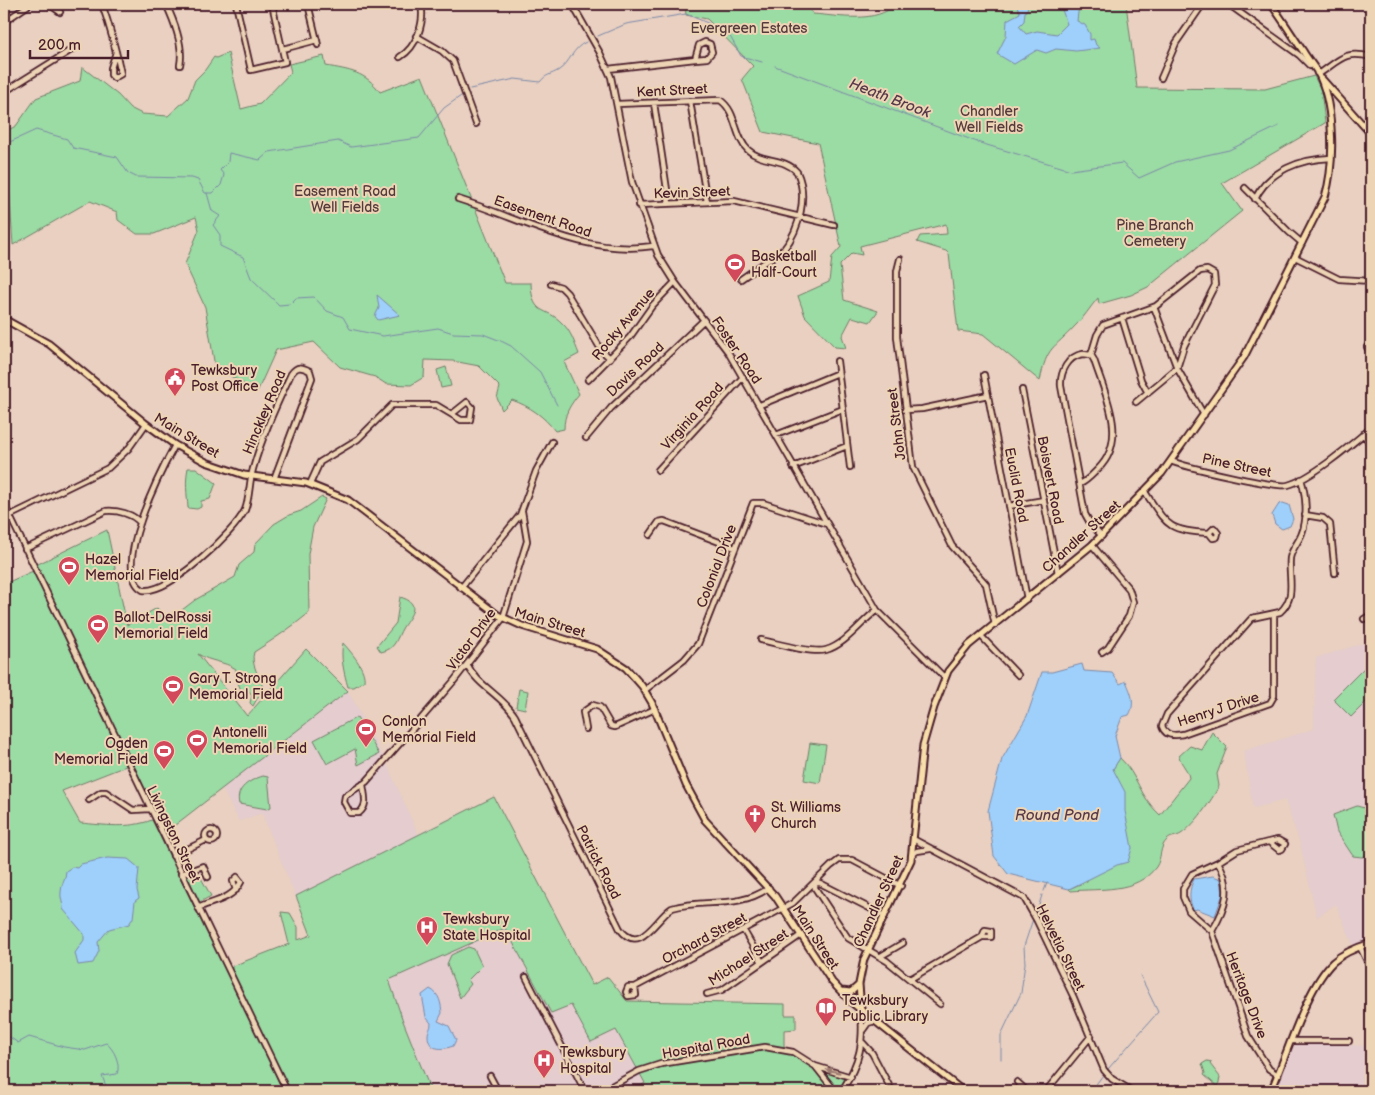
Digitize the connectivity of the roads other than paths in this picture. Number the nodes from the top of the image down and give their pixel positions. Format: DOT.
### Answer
graph roads {
  1 [pos="30,4"];
  2 [pos="49,4"];
  3 [pos="102,4"];
  4 [pos="166,4"];
  5 [pos="236,4"];
  6 [pos="272,4"];
  7 [pos="308,4"];
  8 [pos="421,4"];
  9 [pos="581,4"];
  10 [pos="1203,4"];
  11 [pos="1228,4"];
  12 [pos="1271,4"];
  13 [pos="573,6"];
  14 [pos="60,12"];
  15 [pos="4,22"];
  16 [pos="416,36"];
  17 [pos="1296,41"];
  18 [pos="76,46"];
  19 [pos="1290,48"];
  20 [pos="282,49"];
  21 [pos="116,52"];
  22 [pos="400,57"];
  23 [pos="1371,57"];
  24 [pos="695,59"];
  25 [pos="180,65"];
  26 [pos="608,69"];
  27 [pos="1319,74"];
  28 [pos="1161,78"];
  29 [pos="5,90"];
  30 [pos="1337,96"];
  31 [pos="690,101"];
  32 [pos="1327,102"];
  33 [pos="654,103"];
  34 [pos="617,104"];
  35 [pos="476,124"];
  36 [pos="1371,134"];
  37 [pos="1331,158"];
  38 [pos="1244,188"];
  39 [pos="458,199"];
  40 [pos="1254,199"];
  41 [pos="707,202"];
  42 [pos="669,203"];
  43 [pos="639,205"];
  44 [pos="799,216"];
  45 [pos="834,225"];
  46 [pos="1302,243"];
  47 [pos="653,246"];
  48 [pos="1295,258"];
  49 [pos="900,259"];
  50 [pos="742,279"];
  51 [pos="1371,281"];
  52 [pos="675,282"];
  53 [pos="551,284"];
  54 [pos="1154,307"];
  55 [pos="1122,318"];
  56 [pos="4,319"];
  57 [pos="704,320"];
  58 [pos="1371,342"];
  59 [pos="1371,353"];
  60 [pos="1091,355"];
  61 [pos="610,358"];
  62 [pos="837,361"];
  63 [pos="1177,368"];
  64 [pos="838,373"];
  65 [pos="984,375"];
  66 [pos="743,377"];
  67 [pos="588,380"];
  68 [pos="1022,390"];
  69 [pos="1148,393"];
  70 [pos="988,395"];
  71 [pos="1136,402"];
  72 [pos="760,405"];
  73 [pos="843,410"];
  74 [pos="905,410"];
  75 [pos="452,414"];
  76 [pos="1204,415"];
  77 [pos="146,424"];
  78 [pos="1371,428"];
  79 [pos="1363,434"];
  80 [pos="776,435"];
  81 [pos="586,438"];
  82 [pos="552,442"];
  83 [pos="1371,444"];
  84 [pos="175,445"];
  85 [pos="848,446"];
  86 [pos="1171,461"];
  87 [pos="793,467"];
  88 [pos="850,467"];
  89 [pos="658,470"];
  90 [pos="251,475"];
  91 [pos="274,478"];
  92 [pos="1301,479"];
  93 [pos="310,484"];
  94 [pos="1080,484"];
  95 [pos="1145,492"];
  96 [pos="1044,500"];
  97 [pos="4,504"];
  98 [pos="1009,506"];
  99 [pos="522,511"];
  100 [pos="1305,515"];
  101 [pos="9,516"];
  102 [pos="140,523"];
  103 [pos="827,524"];
  104 [pos="1209,533"];
  105 [pos="650,535"];
  106 [pos="1102,536"];
  107 [pos="1092,545"];
  108 [pos="735,548"];
  109 [pos="25,549"];
  110 [pos="1058,573"];
  111 [pos="1335,573"];
  112 [pos="461,588"];
  113 [pos="1027,599"];
  114 [pos="876,610"];
  115 [pos="1274,614"];
  116 [pos="1371,615"];
  117 [pos="502,618"];
  118 [pos="1364,619"];
  119 [pos="995,625"];
  120 [pos="981,636"];
  121 [pos="761,640"];
  122 [pos="1102,652"];
  123 [pos="467,664"];
  124 [pos="1018,675"];
  125 [pos="945,678"];
  126 [pos="645,690"];
  127 [pos="655,709"];
  128 [pos="586,729"];
  129 [pos="363,784"];
  130 [pos="89,800"];
  131 [pos="150,810"];
  132 [pos="206,840"];
  133 [pos="915,840"];
  134 [pos="1268,842"];
  135 [pos="931,849"];
  136 [pos="173,856"];
  137 [pos="912,856"];
  138 [pos="1218,862"];
  139 [pos="182,874"];
  140 [pos="208,877"];
  141 [pos="815,884"];
  142 [pos="901,886"];
  143 [pos="768,888"];
  144 [pos="236,890"];
  145 [pos="198,908"];
  146 [pos="784,908"];
  147 [pos="885,916"];
  148 [pos="744,931"];
  149 [pos="1212,931"];
  150 [pos="801,936"];
  151 [pos="982,937"];
  152 [pos="903,943"];
  153 [pos="1371,943"];
  154 [pos="1360,947"];
  155 [pos="868,948"];
  156 [pos="881,956"];
  157 [pos="762,962"];
  158 [pos="1371,969"];
  159 [pos="526,977"];
  160 [pos="910,979"];
  161 [pos="860,984"];
  162 [pos="635,987"];
  163 [pos="839,990"];
  164 [pos="707,994"];
  165 [pos="940,1004"];
  166 [pos="861,1010"];
  167 [pos="875,1021"];
  168 [pos="863,1030"];
  169 [pos="1091,1036"];
  170 [pos="1292,1040"];
  171 [pos="1349,1041"];
  172 [pos="863,1043"];
  173 [pos="815,1066"];
  174 [pos="1279,1073"];
  175 [pos="490,1076"];
  176 [pos="850,1077"];
  177 [pos="1016,1082"];
  178 [pos="611,1089"];
  179 [pos="287,1091"];
  180 [pos="497,1091"];
  181 [pos="585,1091"];
  182 [pos="602,1091"];
  183 [pos="835,1091"];
  184 [pos="842,1091"];
  185 [pos="892,1091"];
  186 [pos="963,1091"];
  187 [pos="1026,1091"];
  188 [pos="1046,1091"];
  189 [pos="1132,1091"];
  190 [pos="1271,1091"];
  1 -- 15 [label="street"];
  2 -- 14 [label="street"];
  3 -- 21 [label="street"];
  4 -- 25 [label="street"];
  5 -- 20 [label="street"];
  6 -- 20 [label="street"];
  7 -- 20 [label="street"];
  8 -- 16 [label="street"];
  9 -- 13 [label="street"];
  10 -- 28 [label="street"];
  11 -- 19 [label="street"];
  12 -- 17 [label="main road, Chandler Street"];
  13 -- 26 [label="street, Foster Road"];
  16 -- 22 [label="street"];
  16 -- 35 [label="street"];
  17 -- 19 [label="street"];
  17 -- 27 [label="main road, Chandler Street"];
  18 -- 29 [label="street"];
  19 -- 27 [label="street"];
  21 -- 21 [label="street"];
  23 -- 27 [label="street"];
  24 -- 24 [label="street"];
  24 -- 26 [label="street"];
  26 -- 34 [label="street, Foster Road"];
  27 -- 30 [label="main road"];
  27 -- 32 [label="main road, Chandler Street"];
  30 -- 32 [label="main road"];
  30 -- 36 [label="main road"];
  31 -- 33 [label="street, Kent Street"];
  31 -- 41 [label="street"];
  31 -- 44 [label="street, Kent Street"];
  32 -- 37 [label="main road, Chandler Street"];
  33 -- 34 [label="street, Kent Street"];
  33 -- 42 [label="street"];
  34 -- 43 [label="street, Foster Road"];
  37 -- 40 [label="street"];
  37 -- 46 [label="main road, Chandler Street"];
  38 -- 40 [label="street"];
  39 -- 47 [label="street, Easement Road"];
  40 -- 46 [label="street"];
  41 -- 42 [label="street, Kevin Street"];
  41 -- 44 [label="street, Kevin Street"];
  42 -- 43 [label="street, Kevin Street"];
  43 -- 47 [label="street, Foster Road"];
  44 -- 45 [label="street, Kevin Street"];
  44 -- 50 [label="street, Kent Street"];
  46 -- 48 [label="main road, Chandler Street"];
  47 -- 52 [label="street, Foster Road"];
  48 -- 51 [label="street"];
  48 -- 76 [label="main road, Chandler Street"];
  49 -- 74 [label="street, John Street"];
  52 -- 57 [label="street, Foster Road"];
  52 -- 61 [label="street, Rocky Avenue"];
  53 -- 61 [label="street"];
  54 -- 55 [label="street"];
  54 -- 63 [label="street"];
  54 -- 63 [label="street"];
  55 -- 60 [label="street"];
  55 -- 69 [label="street"];
  56 -- 77 [label="main road, Main Street"];
  57 -- 66 [label="street, Foster Road"];
  57 -- 81 [label="street, Davis Road"];
  58 -- 59 [label="street"];
  60 -- 94 [label="street"];
  60 -- 94 [label="street"];
  61 -- 67 [label="street, Rocky Avenue"];
  62 -- 64 [label="street"];
  63 -- 69 [label="street"];
  63 -- 76 [label="street"];
  64 -- 72 [label="street"];
  64 -- 73 [label="street"];
  65 -- 70 [label="street, Euclid Road"];
  66 -- 72 [label="street, Foster Road"];
  66 -- 89 [label="street, Virginia Road"];
  68 -- 96 [label="street, Boisvert Road"];
  69 -- 71 [label="street"];
  70 -- 74 [label="street"];
  70 -- 98 [label="street, Euclid Road"];
  72 -- 80 [label="street, Foster Road"];
  73 -- 80 [label="street"];
  73 -- 85 [label="street"];
  74 -- 119 [label="street, John Street"];
  75 -- 75 [label="street"];
  75 -- 93 [label="street"];
  76 -- 86 [label="main road, Chandler Street"];
  77 -- 84 [label="main road, Main Street"];
  77 -- 101 [label="street"];
  78 -- 79 [label="street, Pine Street"];
  79 -- 83 [label="street"];
  79 -- 92 [label="street, Pine Street"];
  80 -- 87 [label="street, Foster Road"];
  82 -- 99 [label="street"];
  84 -- 90 [label="main road, Main Street"];
  84 -- 102 [label="street"];
  85 -- 87 [label="street"];
  85 -- 88 [label="street"];
  86 -- 92 [label="street, Pine Street"];
  86 -- 95 [label="main road, Chandler Street"];
  87 -- 103 [label="street, Foster Road"];
  90 -- 91 [label="main road, Main Street"];
  90 -- 91 [label="street, Hinckley Road"];
  90 -- 102 [label="street"];
  91 -- 93 [label="main road, Main Street"];
  92 -- 100 [label="street"];
  93 -- 112 [label="main road, Main Street"];
  94 -- 106 [label="street"];
  95 -- 104 [label="street"];
  95 -- 106 [label="main road, Chandler Street"];
  96 -- 98 [label="street"];
  96 -- 110 [label="street, Boisvert Road"];
  97 -- 101 [label="street, Livingston Street"];
  98 -- 113 [label="street, Euclid Road"];
  99 -- 112 [label="street"];
  99 -- 117 [label="street, Victor Drive"];
  100 -- 111 [label="street"];
  100 -- 115 [label="street"];
  101 -- 109 [label="street, Livingston Street"];
  102 -- 109 [label="street"];
  103 -- 108 [label="street, Colonial Drive"];
  103 -- 114 [label="street, Foster Road"];
  105 -- 108 [label="street"];
  106 -- 107 [label="main road, Chandler Street"];
  107 -- 110 [label="main road, Chandler Street"];
  107 -- 122 [label="street"];
  108 -- 126 [label="street, Colonial Drive"];
  109 -- 131 [label="street, Livingston Street"];
  110 -- 113 [label="main road, Chandler Street"];
  112 -- 117 [label="main road, Main Street"];
  113 -- 119 [label="main road, Chandler Street"];
  114 -- 121 [label="street"];
  114 -- 125 [label="street, Foster Road"];
  115 -- 115 [label="street, Henry J Drive"];
  116 -- 118 [label="street"];
  117 -- 123 [label="street, Victor Drive"];
  117 -- 126 [label="main road, Main Street"];
  119 -- 120 [label="main road, Chandler Street"];
  120 -- 124 [label="street"];
  120 -- 125 [label="main road, Chandler Street"];
  123 -- 129 [label="street, Victor Drive"];
  123 -- 143 [label="street, Patrick Road"];
  125 -- 133 [label="main road, Chandler Street"];
  126 -- 127 [label="main road, Main Street"];
  127 -- 128 [label="street"];
  127 -- 143 [label="main road, Main Street"];
  129 -- 129 [label="street, Victor Drive"];
  130 -- 131 [label="street"];
  131 -- 136 [label="street, Livingston Street"];
  132 -- 136 [label="street"];
  133 -- 135 [label="street, Helvetia Street"];
  133 -- 137 [label="main road, Chandler Street"];
  134 -- 138 [label="street"];
  135 -- 137 [label="street"];
  135 -- 169 [label="street, Helvetia Street"];
  136 -- 139 [label="street, Livingston Street"];
  137 -- 142 [label="main road, Chandler Street"];
  138 -- 149 [label="street"];
  138 -- 149 [label="street"];
  139 -- 140 [label="street"];
  139 -- 145 [label="street, Livingston Street"];
  141 -- 142 [label="street, Orchard Street"];
  141 -- 146 [label="street, Orchard Street"];
  141 -- 147 [label="street"];
  141 -- 155 [label="street"];
  142 -- 147 [label="main road, Chandler Street"];
  143 -- 146 [label="main road, Main Street"];
  144 -- 145 [label="street"];
  145 -- 179 [label="street, Livingston Street"];
  146 -- 148 [label="street, Orchard Street"];
  146 -- 150 [label="main road, Main Street"];
  147 -- 155 [label="main road, Chandler Street"];
  148 -- 157 [label="street"];
  148 -- 162 [label="street, Orchard Street"];
  149 -- 174 [label="street, Heritage Drive"];
  150 -- 157 [label="street, Michael Street"];
  150 -- 163 [label="main road, Main Street"];
  151 -- 160 [label="street"];
  152 -- 156 [label="street"];
  153 -- 154 [label="main road"];
  154 -- 158 [label="street"];
  154 -- 170 [label="main road"];
  155 -- 156 [label="street"];
  155 -- 161 [label="main road, Chandler Street"];
  156 -- 160 [label="street"];
  157 -- 164 [label="street, Michael Street"];
  159 -- 181 [label="street"];
  160 -- 165 [label="street"];
  161 -- 163 [label="main road"];
  161 -- 166 [label="main road, Chandler Street"];
  163 -- 166 [label="main road, Main Street"];
  166 -- 167 [label="main road, Main Street"];
  166 -- 168 [label="street, Chandler Street"];
  167 -- 168 [label="street"];
  167 -- 186 [label="main road, Main Street"];
  168 -- 172 [label="street, Chandler Street"];
  169 -- 188 [label="street"];
  169 -- 189 [label="street, Helvetia Street"];
  170 -- 171 [label="street"];
  170 -- 174 [label="main road"];
  172 -- 176 [label="street, Chandler Street"];
  172 -- 185 [label="street"];
  176 -- 173 [label="street, Hospital Road, one-way"];
  173 -- 178 [label="street, Hospital Road"];
  173 -- 183 [label="street, Hospital Road"];
  174 -- 190 [label="main road"];
  175 -- 180 [label="street"];
  176 -- 184 [label="street, Chandler Street"];
  177 -- 187 [label="street"];
  178 -- 182 [label="street, Hospital Road"];
}
